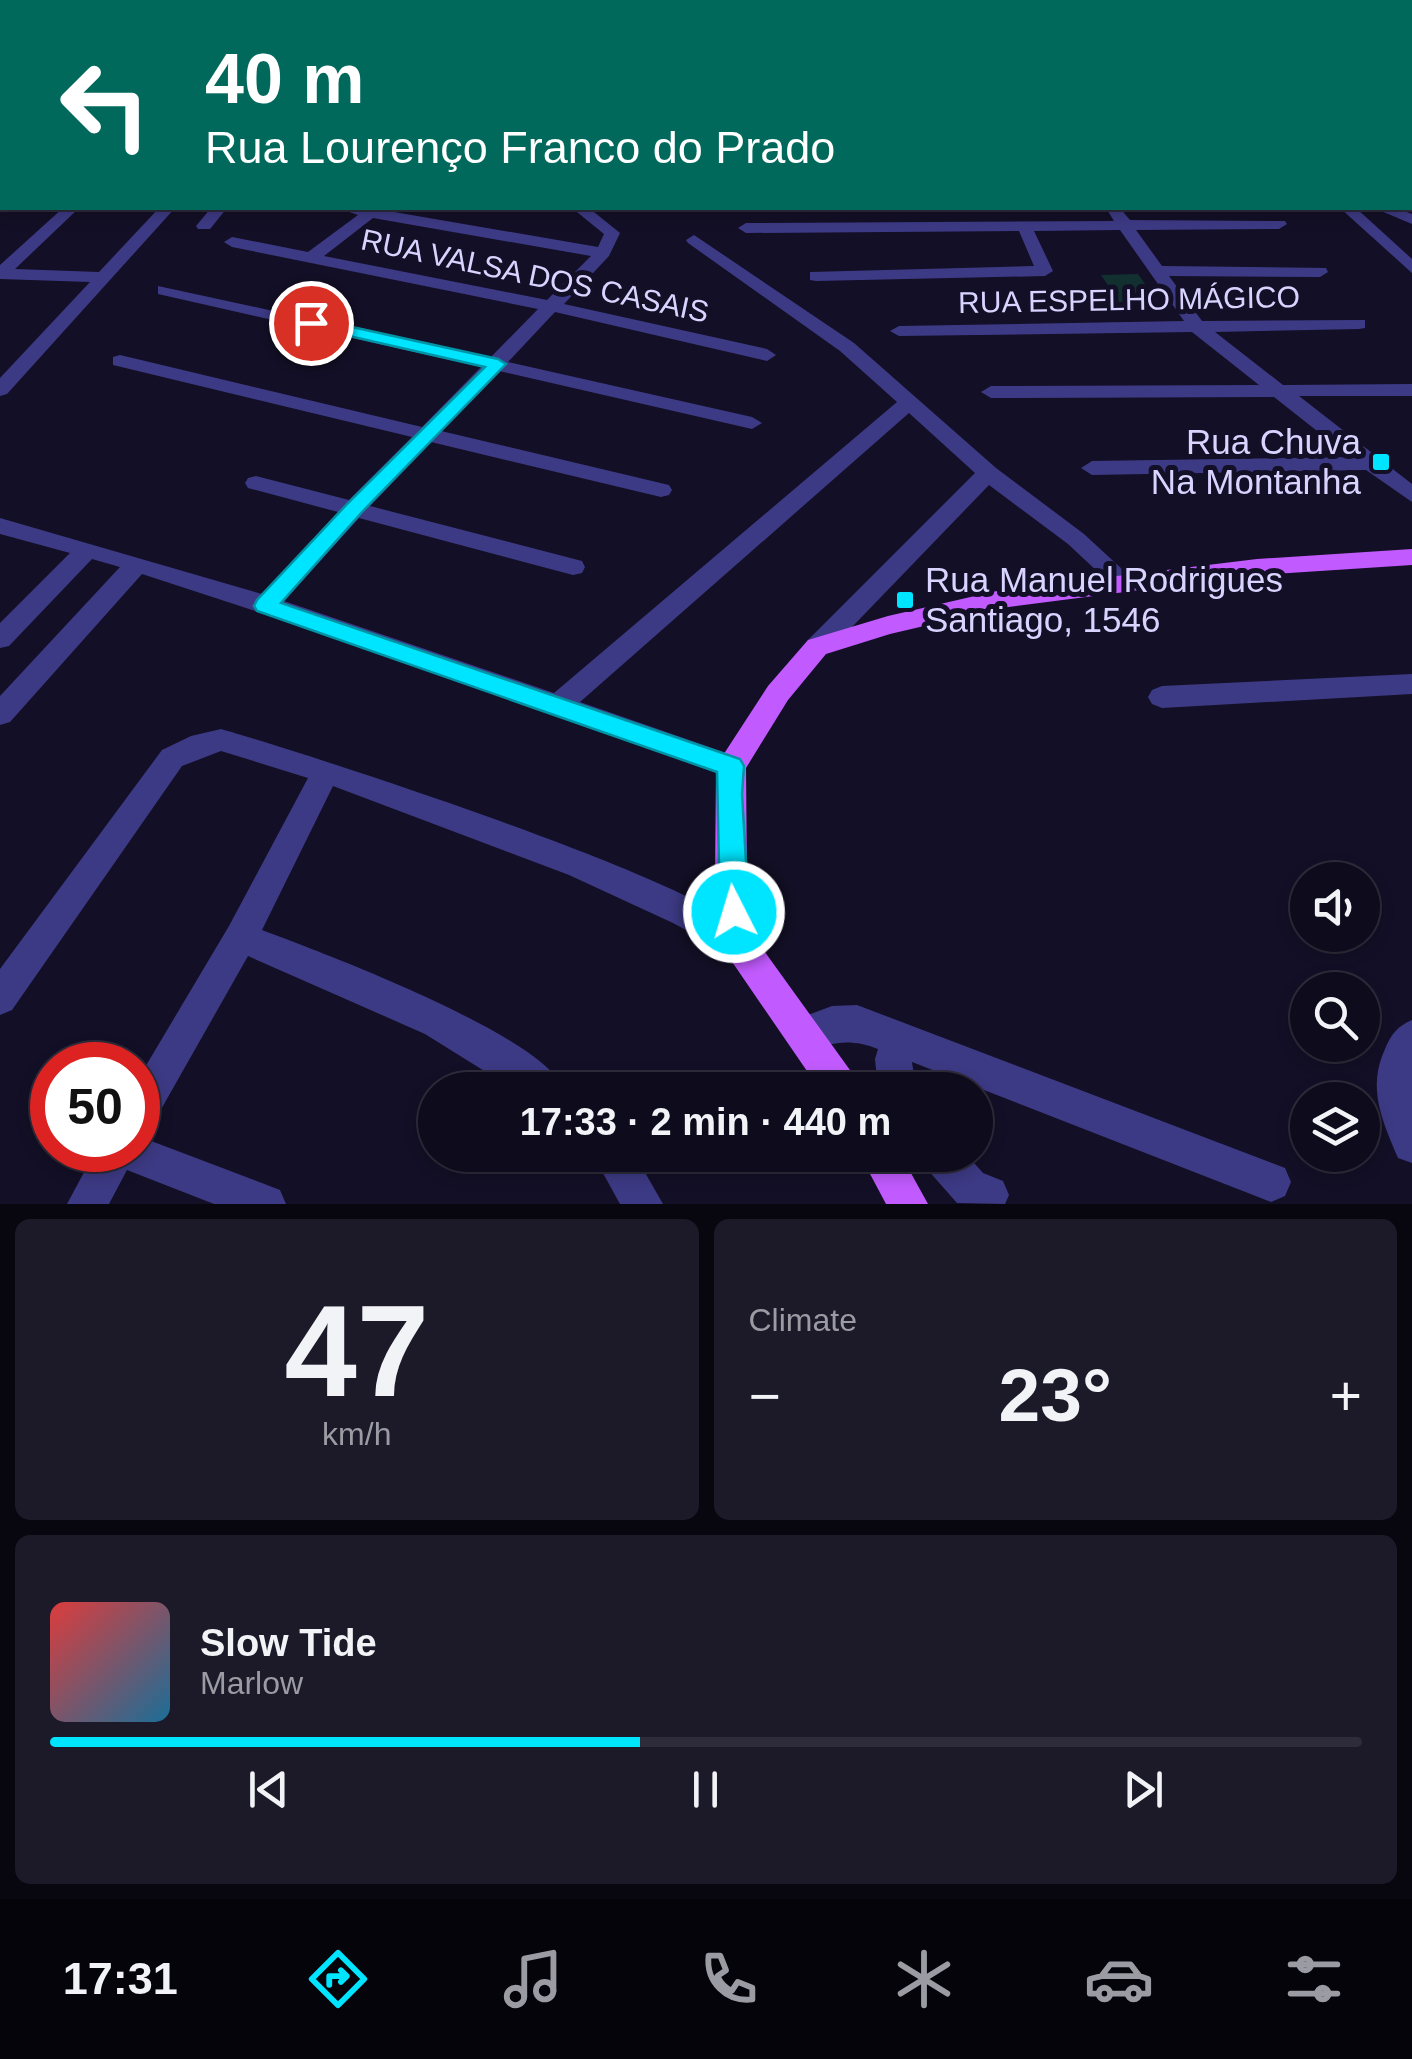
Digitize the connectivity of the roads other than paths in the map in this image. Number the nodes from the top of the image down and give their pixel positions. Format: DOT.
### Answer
graph roads {
  1 [pos="69,210"];
  2 [pos="165,210"];
  3 [pos="217,210"];
  4 [pos="358,210"];
  5 [pos="583,210"];
  6 [pos="1114,210"];
  7 [pos="1350,210"];
  8 [pos="1387,210"];
  9 [pos="372,212"];
  10 [pos="1412,219"];
  11 [pos="1279,224"];
  12 [pos="204,226"];
  13 [pos="1024,226"];
  14 [pos="1126,226"];
  15 [pos="746,228"];
  16 [pos="694,240"];
  17 [pos="232,242"];
  18 [pos="608,244"];
  19 [pos="312,257"];
  20 [pos="1412,268"];
  21 [pos="1158,270"];
  22 [pos="1320,272"];
  23 [pos="0,274"];
  24 [pos="105,276"];
  25 [pos="816,276"];
  26 [pos="164,290"];
  27 [pos="555,307"];
  28 [pos="1359,324"];
  29 [pos="1196,326"];
  30 [pos="899,332"];
  31 [pos="767,355"];
  32 [pos="120,361"];
  33 [pos="498,364"];
  34 [pos="1275,388"];
  35 [pos="0,390"];
  36 [pos="1412,390"];
  37 [pos="991,392"];
  38 [pos="909,402"];
  39 [pos="752,423"];
  40 [pos="430,434"];
  41 [pos="1371,463"];
  42 [pos="1092,468"];
  43 [pos="988,473"];
  44 [pos="256,484"];
  45 [pos="661,490"];
  46 [pos="1412,495"];
  47 [pos="355,508"];
  48 [pos="0,526"];
  49 [pos="88,550"];
  50 [pos="1412,557"];
  51 [pos="136,564"];
  52 [pos="573,567"];
  53 [pos="1124,582"];
  54 [pos="266,606"];
  55 [pos="0,639"];
  56 [pos="816,647"];
  57 [pos="1412,684"];
  58 [pos="1162,697"];
  59 [pos="558,706"];
  60 [pos="0,714"];
  61 [pos="731,766"];
  62 [pos="326,770"];
  63 [pos="241,937"];
  64 [pos="738,942"];
  65 [pos="0,998"];
  66 [pos="806,1034"];
  67 [pos="900,1037"];
  68 [pos="1412,1038"];
  69 [pos="524,1072"];
  70 [pos="830,1072"];
  71 [pos="895,1072"];
  72 [pos="160,1076"];
  73 [pos="1412,1144"];
  74 [pos="160,1165"];
  75 [pos="106,1172"];
  76 [pos="623,1172"];
  77 [pos="889,1172"];
  78 [pos="956,1172"];
  79 [pos="1270,1182"];
  80 [pos="989,1195"];
  81 [pos="86,1204"];
  82 [pos="266,1204"];
  83 [pos="643,1204"];
  84 [pos="908,1204"];
  1 -- 23 [label="street"];
  2 -- 24 [label="street"];
  3 -- 12 [label="street"];
  4 -- 9 [label="street"];
  5 -- 18 [label="street"];
  6 -- 14 [label="street"];
  7 -- 20 [label="street"];
  8 -- 10 [label="street"];
  9 -- 18 [label="street"];
  9 -- 19 [label="street"];
  11 -- 14 [label="street"];
  13 -- 14 [label="street"];
  13 -- 15 [label="street"];
  13 -- 25 [label="street"];
  14 -- 21 [label="street"];
  16 -- 38 [label="street"];
  17 -- 19 [label="street, RUA VALSA DOS CASAIS"];
  18 -- 27 [label="street"];
  19 -- 27 [label="street, RUA VALSA DOS CASAIS"];
  21 -- 22 [label="street"];
  21 -- 29 [label="street"];
  23 -- 24 [label="street"];
  24 -- 35 [label="street"];
  26 -- 33 [label="street"];
  27 -- 31 [label="street, RUA VALSA DOS CASAIS"];
  27 -- 33 [label="street"];
  28 -- 29 [label="street, RUA ESPELHO MÁGICO"];
  29 -- 30 [label="street, RUA ESPELHO MÁGICO"];
  29 -- 34 [label="street"];
  32 -- 40 [label="street"];
  33 -- 39 [label="street"];
  33 -- 40 [label="street"];
  34 -- 36 [label="street"];
  34 -- 37 [label="street"];
  34 -- 41 [label="street"];
  38 -- 43 [label="street"];
  38 -- 59 [label="street"];
  40 -- 45 [label="street"];
  40 -- 47 [label="street"];
  41 -- 42 [label="street"];
  41 -- 46 [label="street"];
  43 -- 53 [label="street"];
  43 -- 56 [label="street"];
  44 -- 47 [label="street"];
  47 -- 52 [label="street"];
  47 -- 54 [label="street"];
  48 -- 49 [label="street"];
  49 -- 51 [label="street"];
  49 -- 55 [label="street"];
  50 -- 53 [label="main road"];
  51 -- 54 [label="street"];
  51 -- 60 [label="street"];
  53 -- 56 [label="main road"];
  54 -- 59 [label="street"];
  56 -- 61 [label="main road"];
  57 -- 58 [label="street"];
  59 -- 61 [label="street"];
  61 -- 64 [label="main road"];
  62 -- 63 [label="street"];
  62 -- 64 [label="street"];
  62 -- 65 [label="street"];
  63 -- 69 [label="street"];
  63 -- 72 [label="street"];
  64 -- 66 [label="main road"];
  66 -- 67 [label="street"];
  66 -- 70 [label="main road"];
  67 -- 71 [label="street"];
  67 -- 79 [label="street"];
  68 -- 73 [label="street"];
  74 -- 82 [label="street"];
  75 -- 81 [label="street"];
  76 -- 83 [label="street"];
  77 -- 84 [label="main road"];
  78 -- 80 [label="street"];
}
